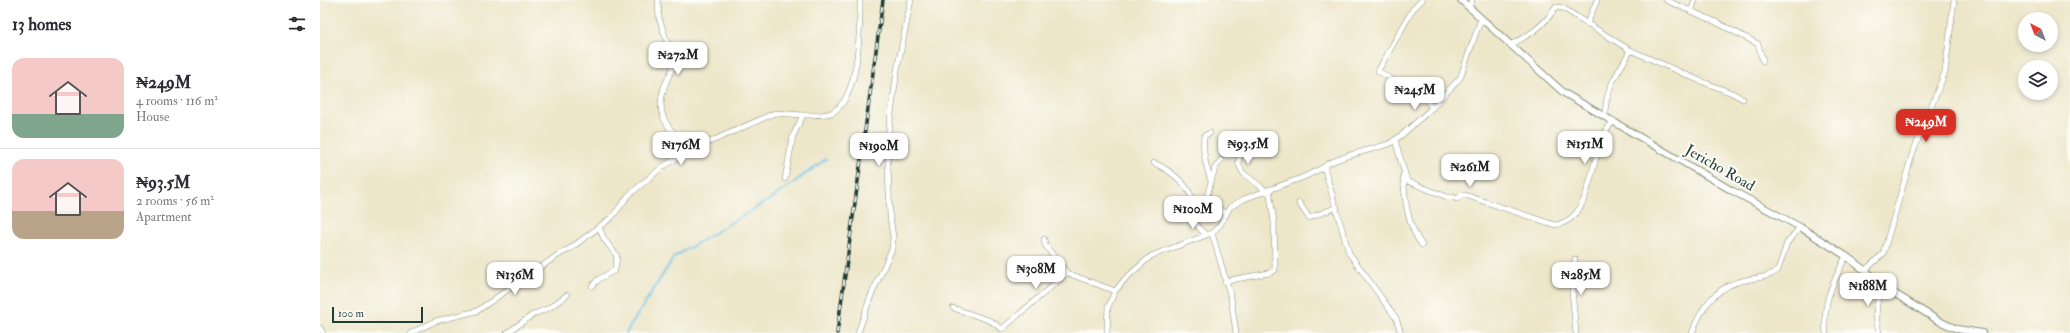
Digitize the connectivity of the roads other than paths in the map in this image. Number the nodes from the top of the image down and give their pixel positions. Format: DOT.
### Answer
graph roads {
  1 [pos="658,0"];
  2 [pos="860,0"];
  3 [pos="910,0"];
  4 [pos="1422,0"];
  5 [pos="1461,0"];
  6 [pos="1472,0"];
  7 [pos="1597,0"];
  8 [pos="1666,0"];
  9 [pos="1695,0"];
  10 [pos="1954,0"];
  11 [pos="1469,7"];
  12 [pos="1691,12"];
  13 [pos="1481,18"];
  14 [pos="1587,24"];
  15 [pos="1510,45"];
  16 [pos="1628,49"];
  17 [pos="1763,60"];
  18 [pos="1743,99"];
  19 [pos="1432,108"];
  20 [pos="803,116"];
  21 [pos="1605,117"];
  22 [pos="1614,122"];
  23 [pos="1210,132"];
  24 [pos="1239,138"];
  25 [pos="1395,140"];
  26 [pos="690,151"];
  27 [pos="1221,160"];
  28 [pos="1154,163"];
  29 [pos="1402,164"];
  30 [pos="1324,167"];
  31 [pos="785,179"];
  32 [pos="1212,181"];
  33 [pos="1267,189"];
  34 [pos="1300,203"];
  35 [pos="1337,207"];
  36 [pos="1226,213"];
  37 [pos="599,227"];
  38 [pos="1800,227"];
  39 [pos="1212,233"];
  40 [pos="1205,234"];
  41 [pos="1044,239"];
  42 [pos="1422,245"];
  43 [pos="1846,256"];
  44 [pos="1575,259"];
  45 [pos="1865,270"];
  46 [pos="1067,273"];
  47 [pos="1225,282"];
  48 [pos="1884,284"];
  49 [pos="592,286"];
  50 [pos="1115,291"];
  51 [pos="567,296"];
  52 [pos="953,308"];
  53 [pos="320,328"];
  54 [pos="323,333"];
  55 [pos="411,333"];
  56 [pos="507,333"];
  57 [pos="858,333"];
  58 [pos="1107,333"];
  59 [pos="1236,333"];
  60 [pos="1400,333"];
  61 [pos="1576,333"];
  62 [pos="1692,333"];
  63 [pos="1826,333"];
  64 [pos="1879,333"];
  65 [pos="1982,333"];
  1 -- 26 [label="street"];
  2 -- 20 [label="street"];
  3 -- 57 [label="street"];
  4 -- 19 [label="street"];
  5 -- 11 [label="street, Jericho Road"];
  6 -- 11 [label="street"];
  7 -- 14 [label="street"];
  8 -- 12 [label="street"];
  9 -- 12 [label="street"];
  10 -- 45 [label="street"];
  11 -- 13 [label="street, Jericho Road"];
  12 -- 17 [label="street"];
  13 -- 15 [label="street, Jericho Road"];
  13 -- 19 [label="street"];
  14 -- 15 [label="street"];
  14 -- 16 [label="street"];
  15 -- 21 [label="street, Jericho Road"];
  16 -- 18 [label="street"];
  16 -- 21 [label="street"];
  19 -- 25 [label="street"];
  20 -- 26 [label="street"];
  20 -- 31 [label="street"];
  21 -- 22 [label="street, Jericho Road"];
  22 -- 29 [label="street"];
  22 -- 38 [label="street, Jericho Road"];
  23 -- 32 [label="street"];
  24 -- 33 [label="street"];
  25 -- 29 [label="street"];
  25 -- 30 [label="street"];
  26 -- 37 [label="street"];
  27 -- 32 [label="street"];
  28 -- 40 [label="street"];
  29 -- 42 [label="street"];
  30 -- 33 [label="street"];
  30 -- 35 [label="street"];
  32 -- 36 [label="street"];
  33 -- 36 [label="street"];
  33 -- 47 [label="street"];
  34 -- 35 [label="street"];
  35 -- 60 [label="street"];
  36 -- 39 [label="street"];
  37 -- 49 [label="street"];
  37 -- 55 [label="street"];
  38 -- 43 [label="street, Jericho Road"];
  38 -- 62 [label="street"];
  39 -- 40 [label="street"];
  39 -- 47 [label="street"];
  40 -- 50 [label="street"];
  41 -- 46 [label="street"];
  43 -- 45 [label="street, Jericho Road"];
  43 -- 63 [label="street"];
  44 -- 61 [label="street"];
  45 -- 48 [label="street, Jericho Road"];
  46 -- 50 [label="street"];
  46 -- 52 [label="street"];
  47 -- 59 [label="street"];
  48 -- 64 [label="street"];
  48 -- 65 [label="street, Jericho Road"];
  50 -- 58 [label="street"];
  51 -- 56 [label="street"];
  53 -- 54 [label="street"];
}
